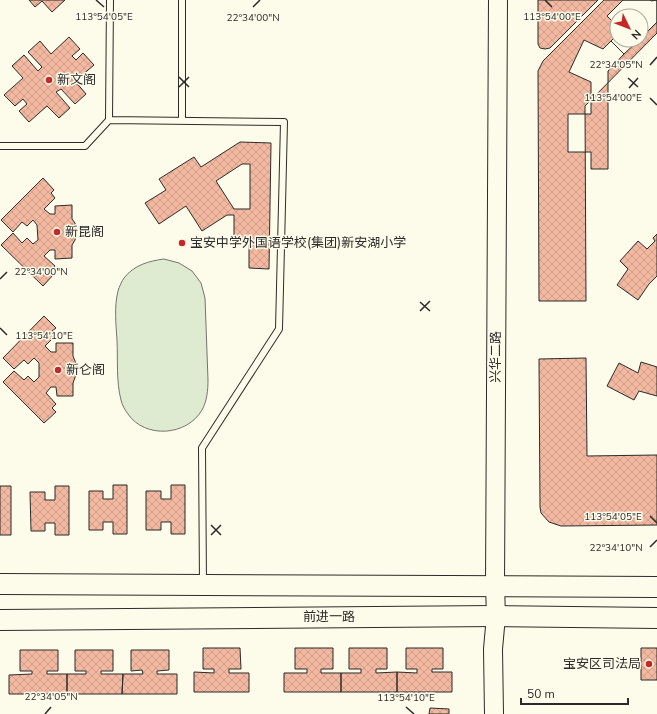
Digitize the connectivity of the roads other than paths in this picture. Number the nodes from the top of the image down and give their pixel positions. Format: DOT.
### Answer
graph roads {
  1 [pos="110,0"];
  2 [pos="182,0"];
  3 [pos="498,0"];
  4 [pos="109,120"];
  5 [pos="182,121"];
  6 [pos="0,146"];
  7 [pos="0,584"];
  8 [pos="203,585"];
  9 [pos="495,586"];
  10 [pos="657,587"];
  11 [pos="496,616"];
  12 [pos="657,618"];
  13 [pos="0,620"];
  14 [pos="494,714"];
  1 -- 4 [label="lane"];
  2 -- 5 [label="lane"];
  3 -- 9 [label="main road, 兴华二路"];
  4 -- 5 [label="lane"];
  4 -- 6 [label="lane"];
  5 -- 8 [label="lane"];
  7 -- 8 [label="main road"];
  8 -- 9 [label="main road"];
  9 -- 10 [label="main road"];
  9 -- 11 [label="main road, 兴华二路"];
  11 -- 12 [label="main road, 前进一路"];
  11 -- 13 [label="main road, 前进一路"];
  11 -- 14 [label="main road, 兴华二路"];
}
